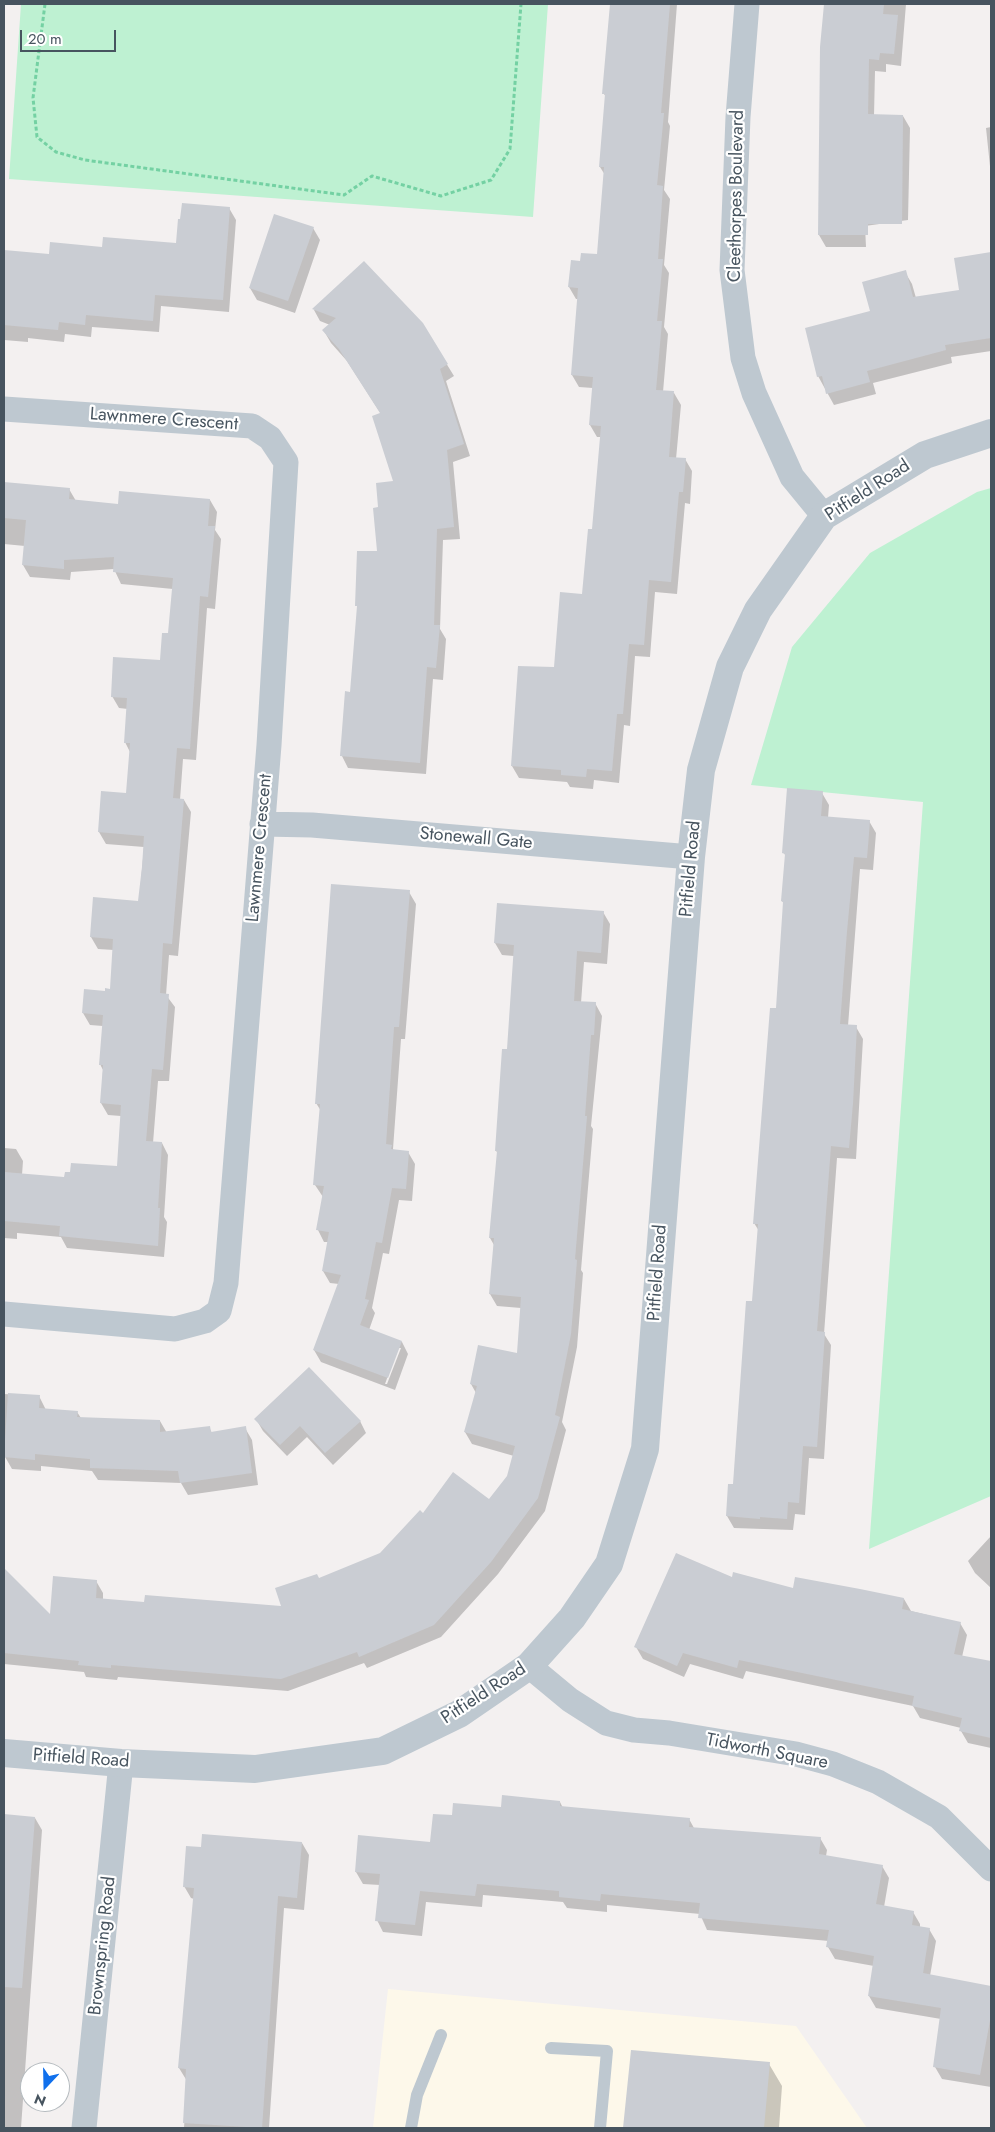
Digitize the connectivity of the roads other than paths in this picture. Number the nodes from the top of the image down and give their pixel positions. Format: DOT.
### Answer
graph roads {
  1 [pos="747,4"];
  2 [pos="4,409"];
  3 [pos="991,433"];
  4 [pos="824,516"];
  5 [pos="262,824"];
  6 [pos="691,857"];
  7 [pos="4,1314"];
  8 [pos="529,1666"];
  9 [pos="4,1753"];
  10 [pos="121,1763"];
  11 [pos="991,1869"];
  12 [pos="441,2035"];
  13 [pos="550,2048"];
  14 [pos="84,2128"];
  15 [pos="411,2128"];
  16 [pos="600,2128"];
  1 -- 4 [label="street, Cleethorpes Boulevard"];
  2 -- 5 [label="street, Lawnmere Crescent"];
  3 -- 4 [label="street, Pitfield Road"];
  4 -- 6 [label="street, Pitfield Road"];
  5 -- 6 [label="street, Stonewall Gate"];
  5 -- 7 [label="street, Lawnmere Crescent"];
  6 -- 8 [label="street, Pitfield Road"];
  8 -- 10 [label="street, Pitfield Road"];
  8 -- 11 [label="street, Tidworth Square"];
  9 -- 10 [label="street, Pitfield Road"];
  10 -- 14 [label="street, Brownspring Road"];
  12 -- 15 [label="lane"];
  13 -- 16 [label="lane"];
}
